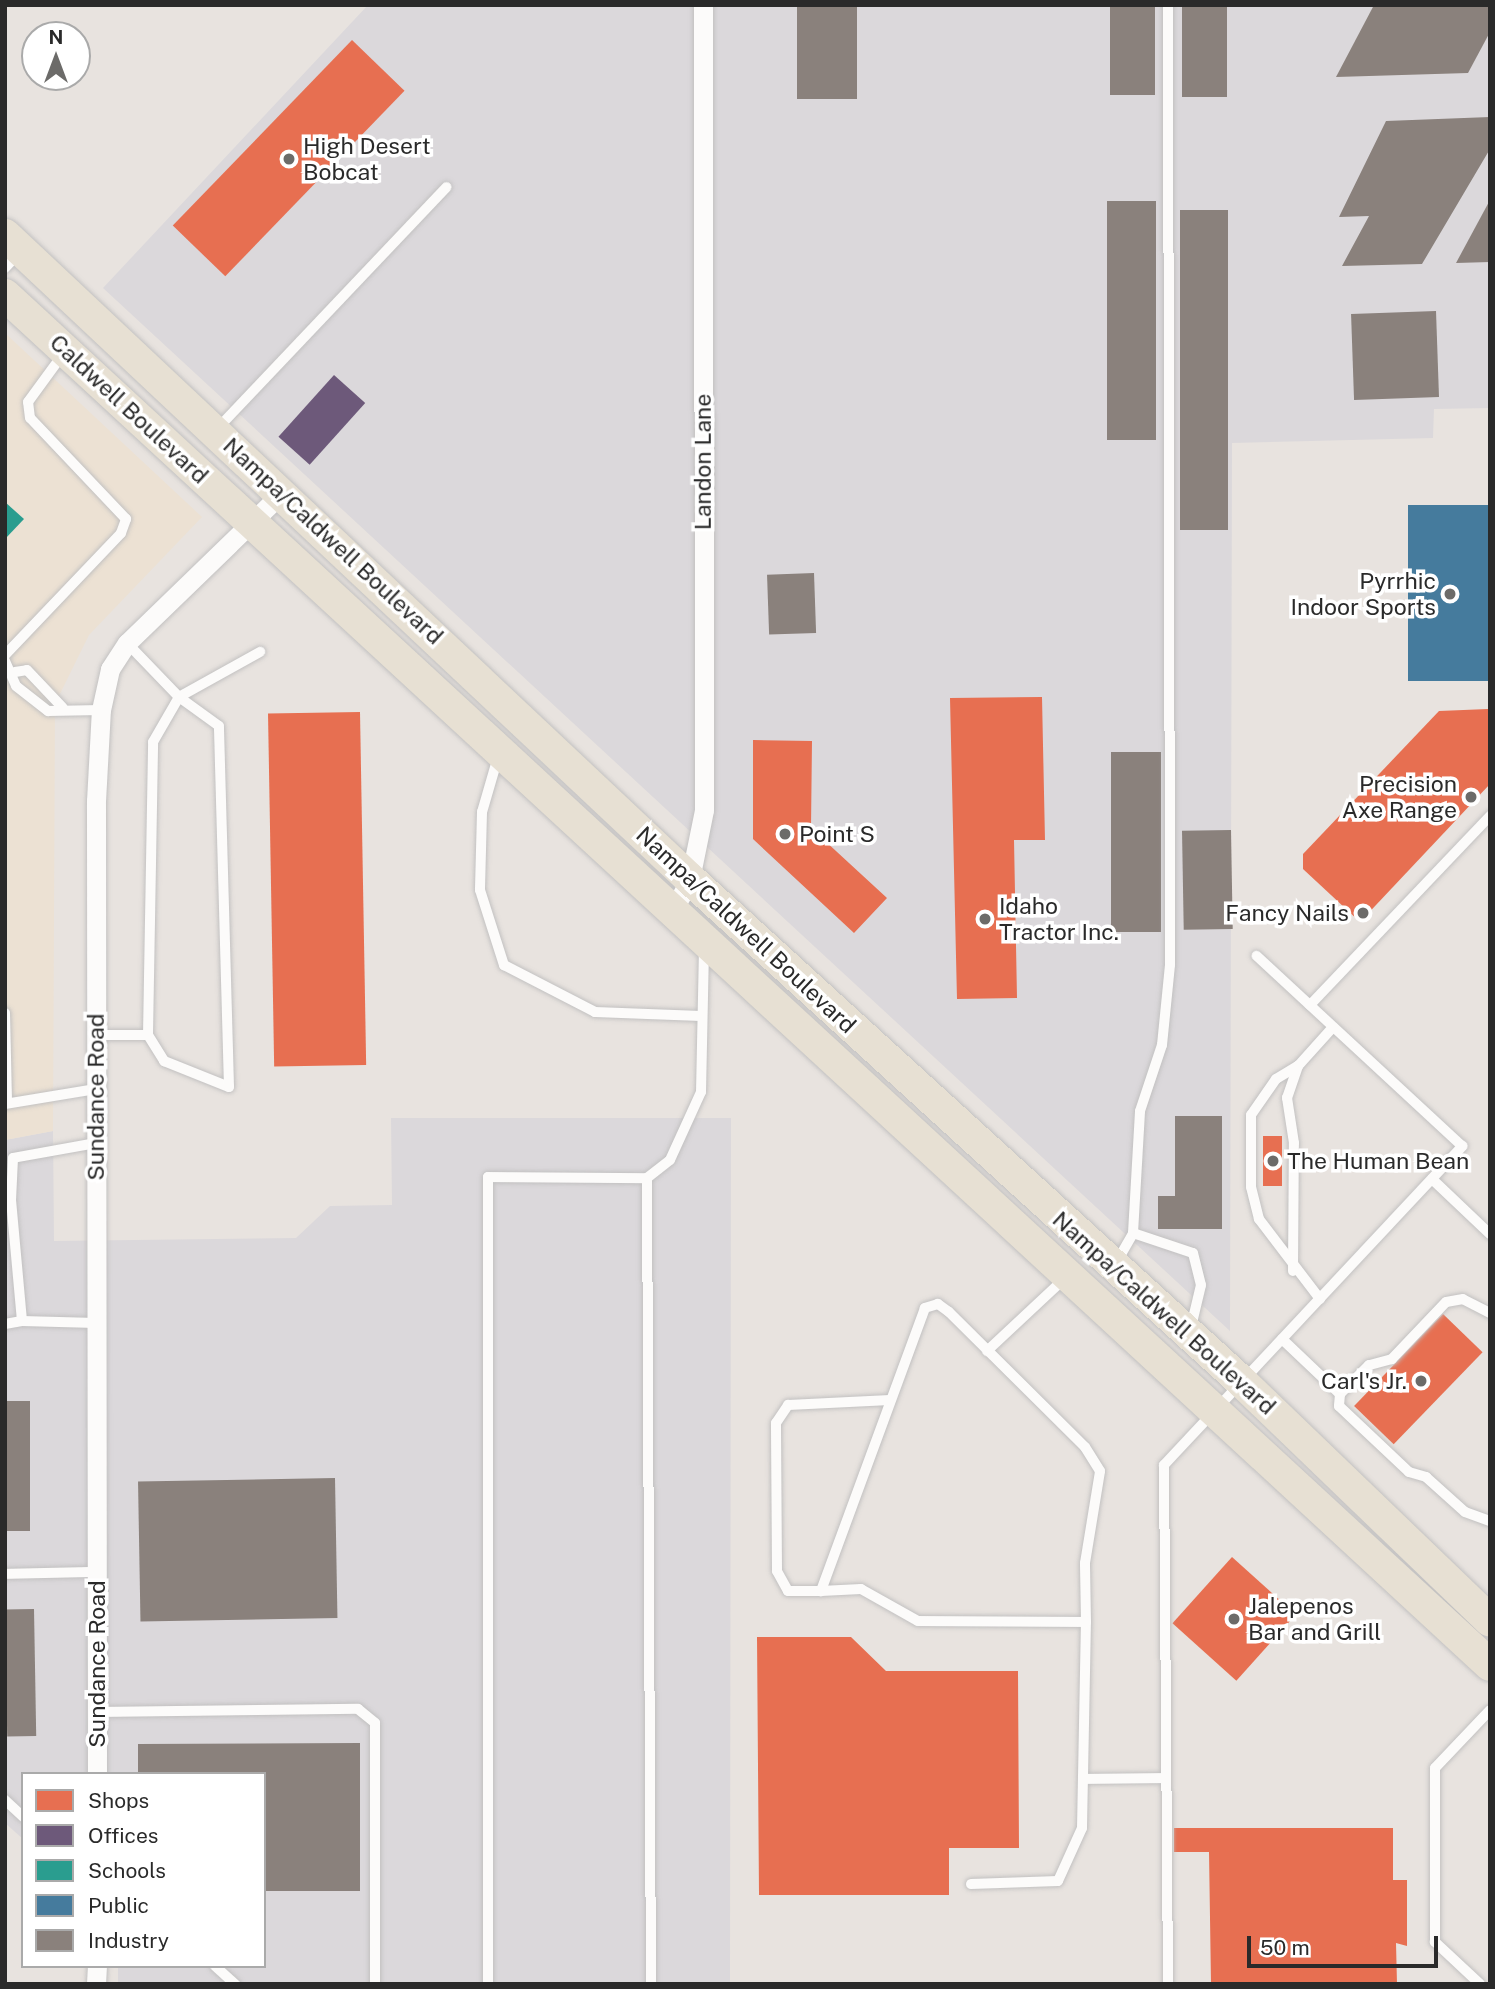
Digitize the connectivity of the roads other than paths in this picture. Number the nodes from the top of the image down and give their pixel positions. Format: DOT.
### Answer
graph roads {
  1 [pos="703,5"];
  2 [pos="1168,5"];
  3 [pos="447,187"];
  4 [pos="11,251"];
  5 [pos="5,295"];
  6 [pos="65,350"];
  7 [pos="215,431"];
  8 [pos="282,493"];
  9 [pos="252,523"];
  10 [pos="127,643"];
  11 [pos="260,652"];
  12 [pos="5,655"];
  13 [pos="5,661"];
  14 [pos="15,672"];
  15 [pos="179,697"];
  16 [pos="63,708"];
  17 [pos="101,710"];
  18 [pos="499,752"];
  19 [pos="1490,816"];
  20 [pos="690,879"];
  21 [pos="672,912"];
  22 [pos="705,942"];
  23 [pos="1257,956"];
  24 [pos="1310,1005"];
  25 [pos="5,1013"];
  26 [pos="701,1016"];
  27 [pos="1334,1027"];
  28 [pos="96,1035"];
  29 [pos="148,1035"];
  30 [pos="1298,1066"];
  31 [pos="96,1089"];
  32 [pos="6,1104"];
  33 [pos="96,1143"];
  34 [pos="9,1159"];
  35 [pos="647,1178"];
  36 [pos="1432,1179"];
  37 [pos="1133,1233"];
  38 [pos="1490,1234"];
  39 [pos="1114,1266"];
  40 [pos="1293,1271"];
  41 [pos="1067,1277"];
  42 [pos="1320,1299"];
  43 [pos="1490,1313"];
  44 [pos="22,1321"];
  45 [pos="96,1323"];
  46 [pos="5,1324"];
  47 [pos="1190,1334"];
  48 [pos="1282,1339"];
  49 [pos="988,1351"];
  50 [pos="1242,1382"];
  51 [pos="1340,1394"];
  52 [pos="890,1399"];
  53 [pos="1213,1412"];
  54 [pos="1490,1521"];
  55 [pos="96,1572"];
  56 [pos="5,1574"];
  57 [pos="821,1591"];
  58 [pos="1490,1621"];
  59 [pos="1086,1622"];
  60 [pos="1490,1665"];
  61 [pos="1490,1710"];
  62 [pos="97,1712"];
  63 [pos="97,1772"];
  64 [pos="1165,1778"];
  65 [pos="1083,1779"];
  66 [pos="5,1800"];
  67 [pos="21,1815"];
  68 [pos="971,1884"];
  69 [pos="217,1968"];
  70 [pos="235,1984"];
  71 [pos="375,1984"];
  72 [pos="488,1984"];
  73 [pos="651,1984"];
  74 [pos="1168,1984"];
  75 [pos="1480,1984"];
  1 -- 20 [label="street, Landon Lane"];
  2 -- 37 [label="lane"];
  3 -- 7 [label="lane"];
  4 -- 7 [label="main road, Nampa/Caldwell Boulevard"];
  5 -- 6 [label="main road, Caldwell Boulevard"];
  6 -- 9 [label="main road, Caldwell Boulevard"];
  6 -- 12 [label="lane"];
  7 -- 8 [label="main road, Nampa/Caldwell Boulevard"];
  8 -- 9 [label="street, Sundance Road"];
  8 -- 20 [label="main road, Nampa/Caldwell Boulevard"];
  9 -- 10 [label="street, Sundance Road"];
  9 -- 18 [label="main road, Nampa/Caldwell Boulevard"];
  10 -- 15 [label="lane"];
  10 -- 17 [label="street, Sundance Road"];
  11 -- 15 [label="lane"];
  13 -- 14 [label="lane"];
  14 -- 16 [label="lane"];
  14 -- 16 [label="lane"];
  15 -- 29 [label="lane"];
  15 -- 29 [label="lane"];
  16 -- 17 [label="lane"];
  17 -- 28 [label="street, Sundance Road"];
  18 -- 21 [label="main road, Nampa/Caldwell Boulevard"];
  18 -- 26 [label="lane"];
  19 -- 24 [label="lane"];
  20 -- 21 [label="street, Landon Lane"];
  20 -- 39 [label="main road, Nampa/Caldwell Boulevard"];
  21 -- 22 [label="main road, Nampa/Caldwell Boulevard"];
  22 -- 26 [label="lane"];
  22 -- 41 [label="main road, Nampa/Caldwell Boulevard"];
  23 -- 24 [label="lane"];
  24 -- 27 [label="lane"];
  25 -- 32 [label="lane"];
  26 -- 35 [label="lane"];
  27 -- 30 [label="lane"];
  27 -- 36 [label="lane"];
  28 -- 29 [label="lane"];
  28 -- 31 [label="street, Sundance Road"];
  30 -- 40 [label="lane"];
  30 -- 40 [label="lane"];
  31 -- 32 [label="lane"];
  31 -- 33 [label="street, Sundance Road"];
  33 -- 34 [label="lane"];
  33 -- 45 [label="street, Sundance Road"];
  34 -- 44 [label="lane"];
  35 -- 72 [label="lane"];
  35 -- 73 [label="lane"];
  36 -- 38 [label="lane"];
  36 -- 42 [label="lane"];
  37 -- 39 [label="lane"];
  37 -- 47 [label="lane"];
  39 -- 47 [label="main road, Nampa/Caldwell Boulevard"];
  40 -- 42 [label="lane"];
  41 -- 49 [label="lane"];
  41 -- 53 [label="main road, Nampa/Caldwell Boulevard"];
  42 -- 48 [label="lane"];
  43 -- 51 [label="lane"];
  44 -- 45 [label="lane"];
  44 -- 46 [label="lane"];
  45 -- 55 [label="street, Sundance Road"];
  47 -- 50 [label="main road, Nampa/Caldwell Boulevard"];
  48 -- 50 [label="lane"];
  48 -- 51 [label="lane"];
  49 -- 52 [label="lane"];
  49 -- 59 [label="lane"];
  50 -- 53 [label="lane"];
  50 -- 58 [label="main road, Nampa/Caldwell Boulevard"];
  51 -- 54 [label="lane"];
  52 -- 57 [label="lane"];
  52 -- 57 [label="lane"];
  53 -- 60 [label="main road, Nampa/Caldwell Boulevard"];
  53 -- 64 [label="lane"];
  55 -- 56 [label="lane"];
  55 -- 62 [label="street, Sundance Road"];
  57 -- 59 [label="lane"];
  59 -- 65 [label="lane"];
  61 -- 75 [label="lane"];
  62 -- 63 [label="street, Sundance Road"];
  62 -- 71 [label="lane"];
  64 -- 65 [label="lane"];
  64 -- 74 [label="lane"];
  65 -- 68 [label="lane"];
  66 -- 67 [label="lane"];
  69 -- 70 [label="lane"];
}
